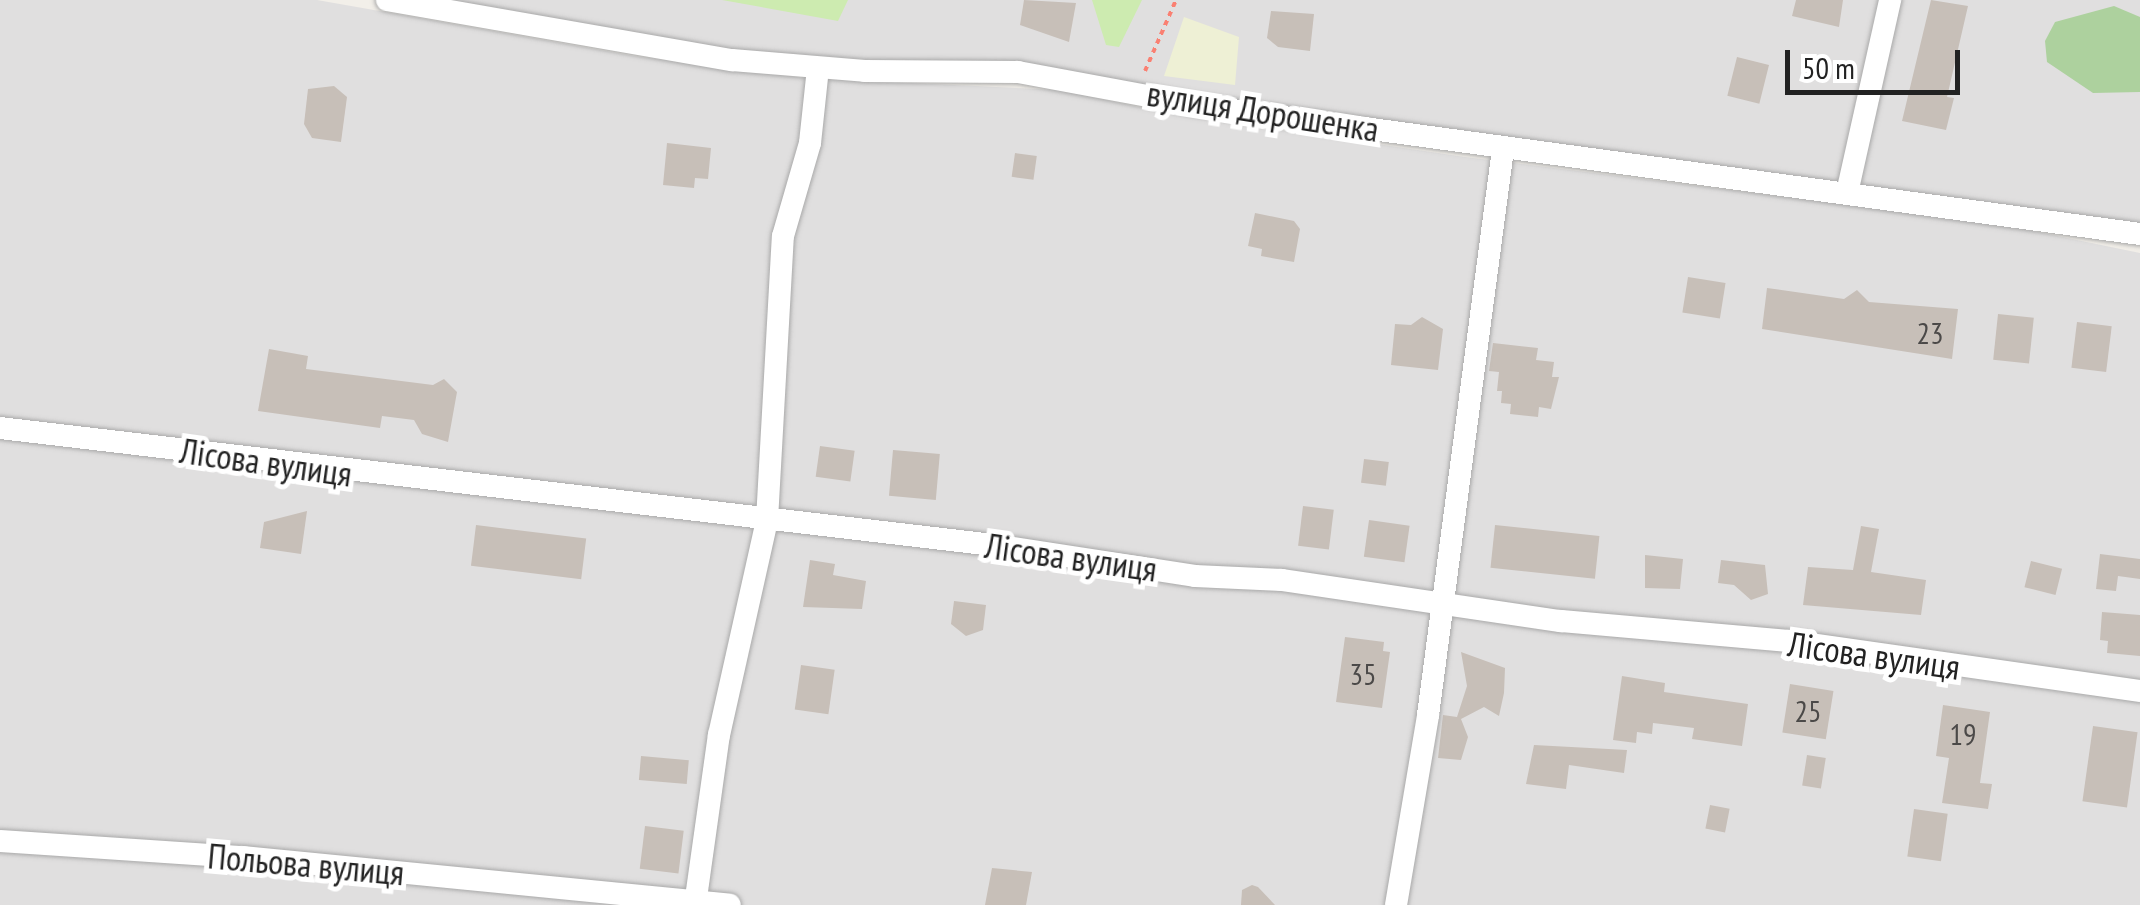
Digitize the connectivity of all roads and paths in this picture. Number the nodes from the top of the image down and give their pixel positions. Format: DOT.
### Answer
graph roads {
  1 [pos="387,0"];
  2 [pos="1176,0"];
  3 [pos="1890,0"];
  4 [pos="818,68"];
  5 [pos="1146,95"];
  6 [pos="1504,149"];
  7 [pos="1847,193"];
  8 [pos="2140,234"];
  9 [pos="0,428"];
  10 [pos="767,520"];
  11 [pos="1442,605"];
  12 [pos="2140,690"];
  13 [pos="0,841"];
  14 [pos="696,903"];
  15 [pos="730,905"];
  16 [pos="1396,905"];
  1 -- 4 [label="street, вулиця Дорошенка"];
  2 -- 5 [label="path"];
  3 -- 7 [label="street"];
  4 -- 5 [label="street, вулиця Дорошенка"];
  4 -- 10 [label="street"];
  5 -- 6 [label="street, вулиця Дорошенка"];
  6 -- 7 [label="street, вулиця Дорошенка"];
  6 -- 11 [label="street"];
  7 -- 8 [label="street, вулиця Дорошенка"];
  9 -- 10 [label="street, Лісова вулиця"];
  10 -- 11 [label="street, Лісова вулиця"];
  10 -- 14 [label="street"];
  11 -- 12 [label="street, Лісова вулиця"];
  11 -- 16 [label="street"];
  13 -- 14 [label="street, Польова вулиця"];
  14 -- 15 [label="street, Польова вулиця"];
}
